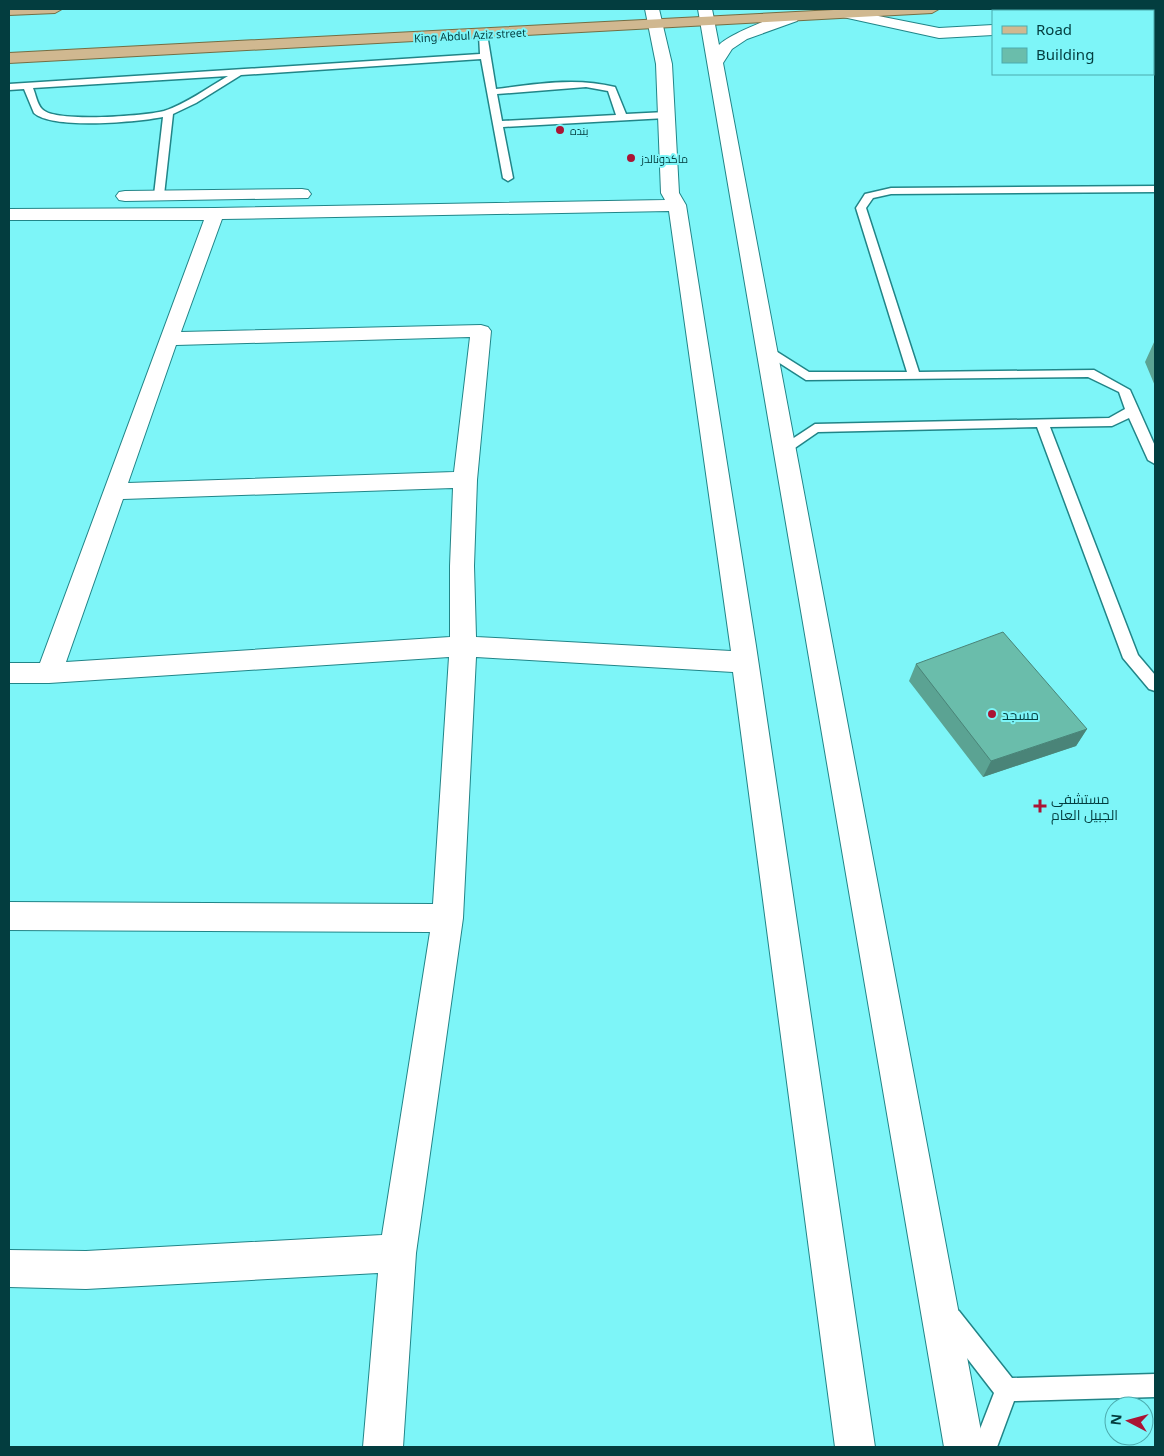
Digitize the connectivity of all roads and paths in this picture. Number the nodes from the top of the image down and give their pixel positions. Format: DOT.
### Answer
graph roads {
  1 [pos="55,9"];
  2 [pos="932,9"];
  3 [pos="9,11"];
  4 [pos="848,14"];
  5 [pos="706,15"];
  6 [pos="654,17"];
  7 [pos="792,18"];
  8 [pos="992,30"];
  9 [pos="483,34"];
  10 [pos="485,56"];
  11 [pos="9,58"];
  12 [pos="715,62"];
  13 [pos="241,72"];
  14 [pos="27,86"];
  15 [pos="9,87"];
  16 [pos="492,92"];
  17 [pos="168,112"];
  18 [pos="666,115"];
  19 [pos="622,117"];
  20 [pos="498,124"];
  21 [pos="508,178"];
  22 [pos="1155,188"];
  23 [pos="317,193"];
  24 [pos="414,193"];
  25 [pos="159,195"];
  26 [pos="112,196"];
  27 [pos="93,197"];
  28 [pos="9,199"];
  29 [pos="674,199"];
  30 [pos="9,214"];
  31 [pos="215,214"];
  32 [pos="168,339"];
  33 [pos="767,351"];
  34 [pos="914,376"];
  35 [pos="1132,410"];
  36 [pos="1042,423"];
  37 [pos="784,449"];
  38 [pos="1155,460"];
  39 [pos="465,480"];
  40 [pos="114,491"];
  41 [pos="463,646"];
  42 [pos="745,662"];
  43 [pos="9,673"];
  44 [pos="49,673"];
  45 [pos="1155,685"];
  46 [pos="9,916"];
  47 [pos="448,918"];
  48 [pos="398,1253"];
  49 [pos="9,1268"];
  50 [pos="938,1302"];
  51 [pos="1155,1386"];
  52 [pos="1007,1390"];
  53 [pos="383,1447"];
  54 [pos="855,1447"];
  55 [pos="964,1447"];
  56 [pos="985,1447"];
  1 -- 3 [label="main road"];
  2 -- 4 [label="main road, King Abdul Aziz street"];
  4 -- 7 [label="main road, King Abdul Aziz street"];
  4 -- 8 [label="street"];
  5 -- 6 [label="main road, King Abdul Aziz street"];
  5 -- 7 [label="main road, King Abdul Aziz street"];
  5 -- 12 [label="street"];
  6 -- 9 [label="main road, King Abdul Aziz street"];
  6 -- 18 [label="street"];
  7 -- 12 [label="street"];
  9 -- 10 [label="lane"];
  9 -- 11 [label="main road, King Abdul Aziz street"];
  10 -- 13 [label="lane"];
  10 -- 16 [label="lane"];
  12 -- 33 [label="street"];
  13 -- 14 [label="lane"];
  13 -- 17 [label="lane"];
  14 -- 15 [label="lane"];
  14 -- 17 [label="lane"];
  16 -- 19 [label="lane"];
  16 -- 20 [label="lane"];
  17 -- 25 [label="lane"];
  18 -- 19 [label="lane"];
  18 -- 29 [label="street"];
  19 -- 20 [label="lane"];
  20 -- 21 [label="lane"];
  22 -- 34 [label="lane"];
  23 -- 25 [label="street"];
  24 -- 29 [label="street"];
  25 -- 26 [label="street"];
  27 -- 28 [label="street"];
  29 -- 31 [label="street"];
  29 -- 42 [label="street"];
  30 -- 31 [label="street"];
  31 -- 32 [label="street"];
  32 -- 39 [label="street"];
  32 -- 40 [label="street"];
  33 -- 34 [label="lane"];
  33 -- 37 [label="street"];
  34 -- 35 [label="lane"];
  35 -- 36 [label="lane"];
  35 -- 38 [label="lane"];
  36 -- 37 [label="lane"];
  36 -- 45 [label="lane"];
  37 -- 50 [label="street"];
  39 -- 40 [label="street"];
  39 -- 41 [label="street"];
  40 -- 44 [label="street"];
  41 -- 42 [label="street"];
  41 -- 44 [label="street"];
  41 -- 47 [label="street"];
  42 -- 54 [label="street"];
  43 -- 44 [label="street"];
  46 -- 47 [label="street"];
  47 -- 48 [label="street"];
  48 -- 49 [label="street"];
  48 -- 53 [label="street"];
  50 -- 52 [label="lane"];
  50 -- 55 [label="street"];
  51 -- 52 [label="lane"];
  52 -- 56 [label="lane"];
}
